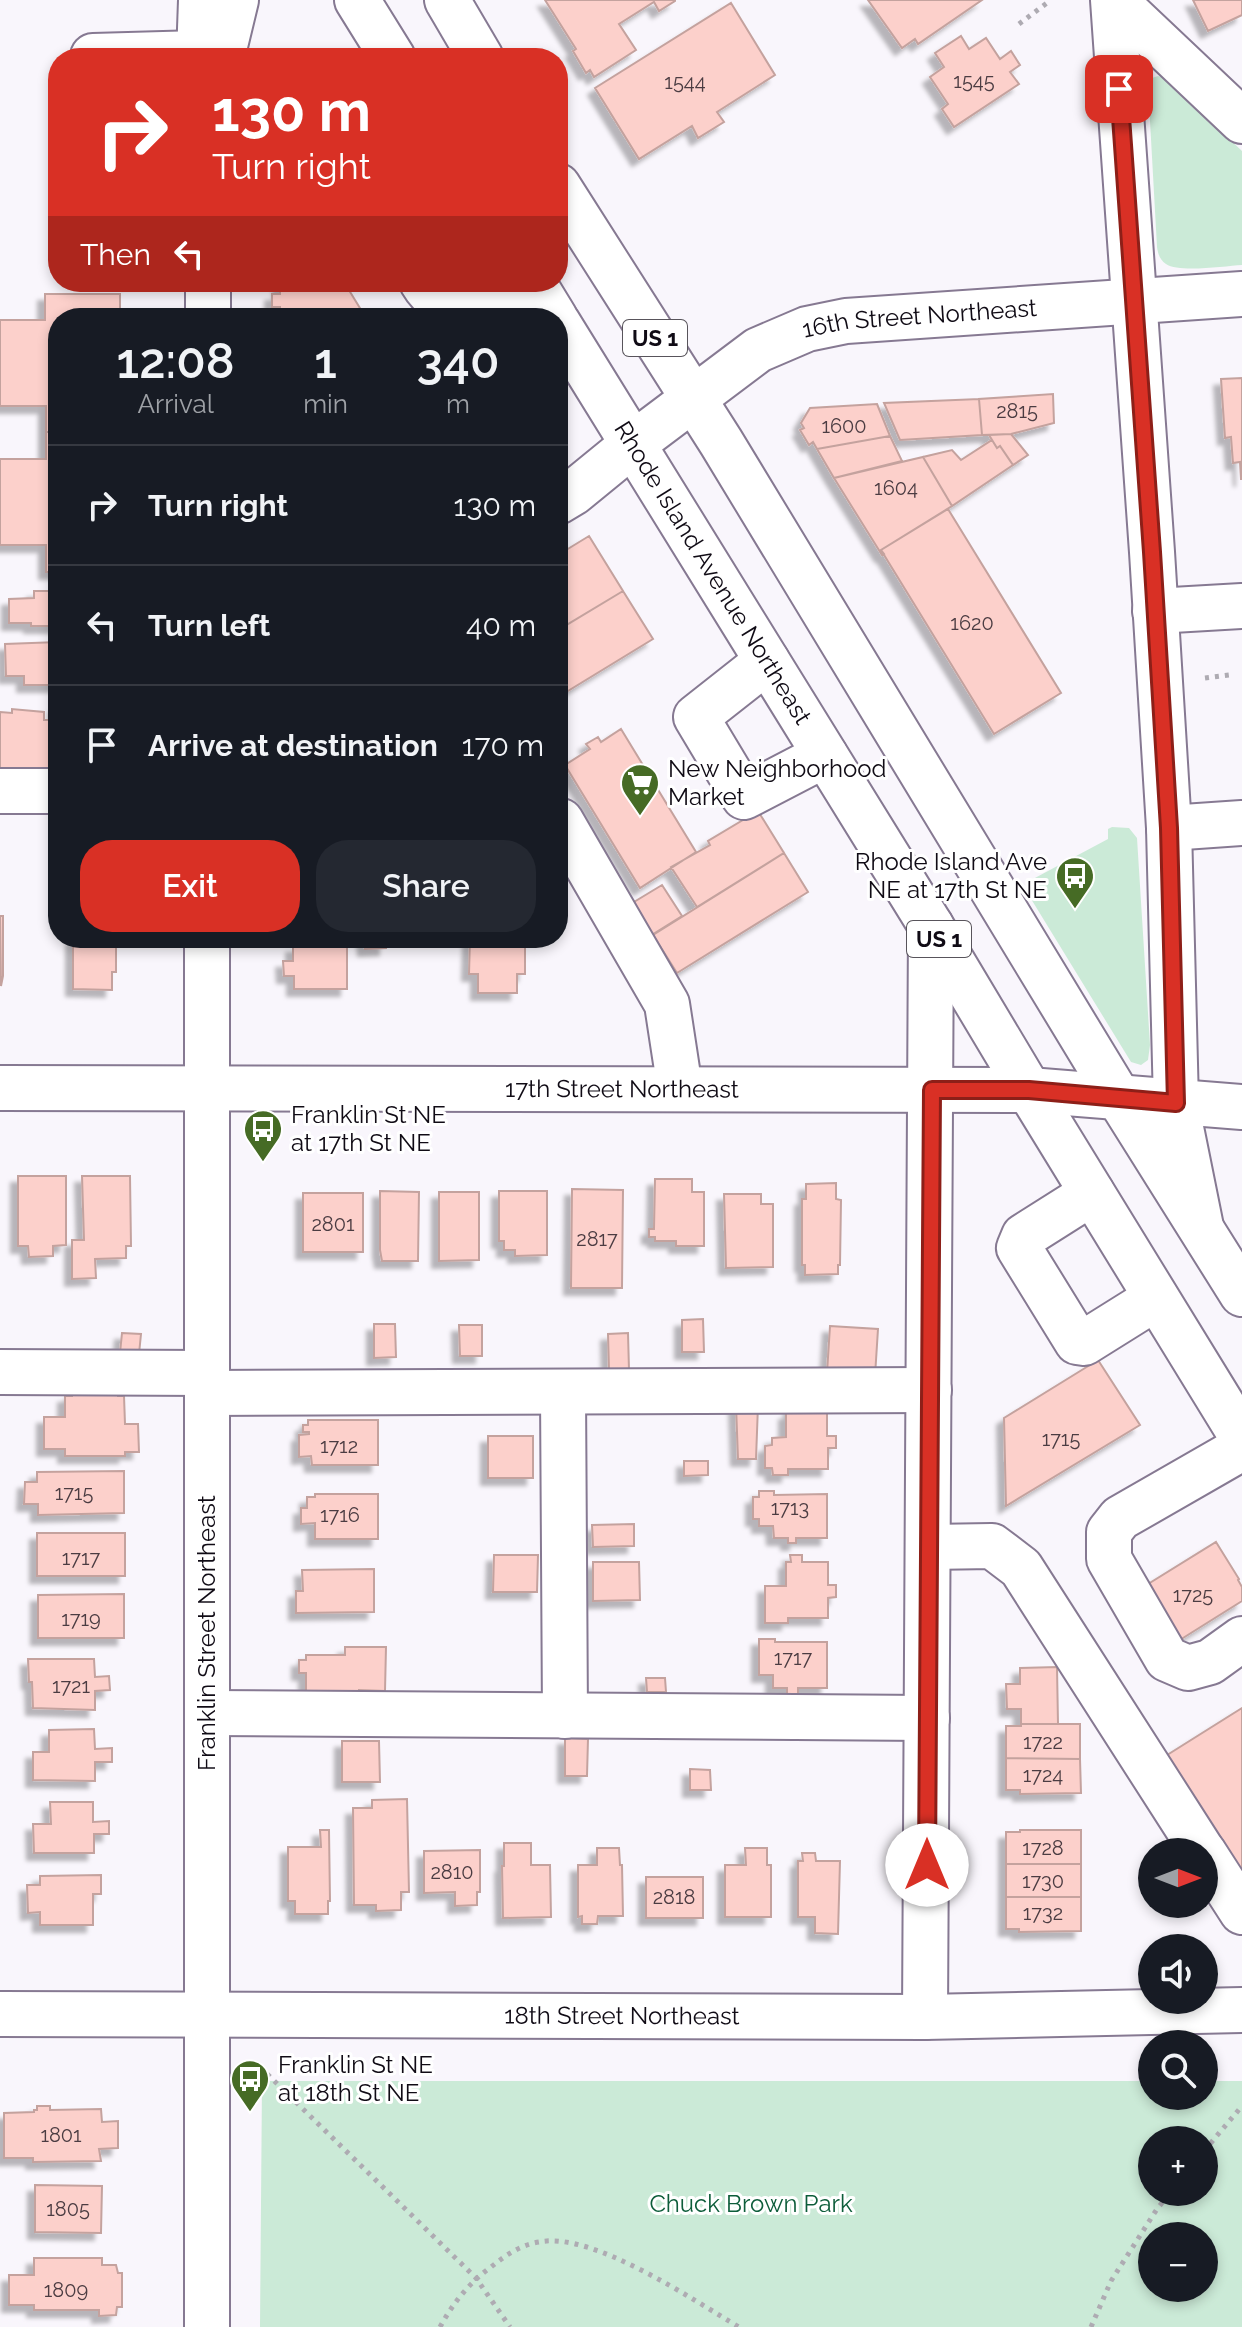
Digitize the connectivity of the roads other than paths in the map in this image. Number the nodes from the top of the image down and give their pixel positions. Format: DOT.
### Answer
graph roads {
  1 [pos="201,0"];
  2 [pos="236,0"];
  3 [pos="357,0"];
  4 [pos="447,0"];
  5 [pos="1114,0"];
  6 [pos="206,48"];
  7 [pos="211,48"];
  8 [pos="387,48"];
  9 [pos="475,48"];
  10 [pos="1242,121"];
  11 [pos="568,202"];
  12 [pos="428,292"];
  13 [pos="1242,294"];
  14 [pos="545,302"];
  15 [pos="1134,302"];
  16 [pos="568,339"];
  17 [pos="693,398"];
  18 [pos="633,444"];
  19 [pos="568,496"];
  20 [pos="1242,606"];
  21 [pos="1155,611"];
  22 [pos="767,661"];
  23 [pos="825,755"];
  24 [pos="0,791"];
  25 [pos="48,791"];
  26 [pos="1242,823"];
  27 [pos="1169,828"];
  28 [pos="568,833"];
  29 [pos="931,926"];
  30 [pos="207,948"];
  31 [pos="0,1088"];
  32 [pos="207,1088"];
  33 [pos="680,1089"];
  34 [pos="932,1090"];
  35 [pos="1029,1090"];
  36 [pos="1119,1098"];
  37 [pos="1176,1103"];
  38 [pos="1242,1107"];
  39 [pos="1092,1193"];
  40 [pos="1202,1229"];
  41 [pos="1242,1294"];
  42 [pos="1156,1298"];
  43 [pos="0,1372"];
  44 [pos="207,1383"];
  45 [pos="929,1390"];
  46 [pos="563,1392"];
  47 [pos="1242,1437"];
  48 [pos="1242,1448"];
  49 [pos="929,1547"];
  50 [pos="1242,1639"];
  51 [pos="207,1713"];
  52 [pos="565,1716"];
  53 [pos="927,1718"];
  54 [pos="1195,1838"];
  55 [pos="1218,1874"];
  56 [pos="1242,1912"];
  57 [pos="1242,2010"];
  58 [pos="0,2014"];
  59 [pos="206,2014"];
  60 [pos="925,2017"];
  61 [pos="207,2327"];
  1 -- 6 [label="street"];
  2 -- 7 [label="street"];
  3 -- 8 [label="street"];
  4 -- 9 [label="street"];
  5 -- 10 [label="street"];
  5 -- 15 [label="street"];
  11 -- 17 [label="street, US 1"];
  12 -- 14 [label="street"];
  13 -- 15 [label="street, 16th Street Northeast"];
  15 -- 17 [label="street, 16th Street Northeast"];
  15 -- 21 [label="street"];
  16 -- 18 [label="street, Rhode Island Avenue Northeast / US 1"];
  17 -- 18 [label="street, 16th Street Northeast"];
  17 -- 36 [label="street, US 1"];
  18 -- 19 [label="street, 16th Street Northeast"];
  18 -- 22 [label="street, Rhode Island Avenue Northeast / US 1"];
  20 -- 21 [label="street"];
  21 -- 27 [label="street"];
  22 -- 23 [label="street, Rhode Island Avenue Northeast / US 1"];
  22 -- 23 [label="street"];
  23 -- 29 [label="street, Rhode Island Avenue Northeast / US 1"];
  24 -- 25 [label="street"];
  26 -- 27 [label="street"];
  27 -- 37 [label="street"];
  28 -- 33 [label="street"];
  29 -- 34 [label="street"];
  29 -- 35 [label="street, Rhode Island Avenue Northeast / US 1"];
  30 -- 32 [label="street, Franklin Street Northeast"];
  31 -- 32 [label="street, 17th Street Northeast"];
  32 -- 33 [label="street, 17th Street Northeast"];
  32 -- 44 [label="street, Franklin Street Northeast"];
  33 -- 34 [label="street, 17th Street Northeast"];
  34 -- 35 [label="street, 17th Street Northeast"];
  34 -- 45 [label="street"];
  35 -- 36 [label="street, 17th Street Northeast"];
  35 -- 39 [label="street, Rhode Island Avenue Northeast / US 1"];
  36 -- 37 [label="street, 17th Street Northeast"];
  36 -- 40 [label="street, US 1"];
  37 -- 38 [label="street, 17th Street Northeast"];
  37 -- 40 [label="street"];
  39 -- 42 [label="street, Rhode Island Avenue Northeast / US 1"];
  39 -- 42 [label="street"];
  40 -- 41 [label="street, US 1"];
  42 -- 47 [label="street, Rhode Island Avenue Northeast / US 1"];
  43 -- 44 [label="street"];
  44 -- 46 [label="street"];
  44 -- 51 [label="street, Franklin Street Northeast"];
  45 -- 46 [label="street"];
  45 -- 49 [label="street"];
  46 -- 52 [label="street"];
  48 -- 50 [label="street"];
  49 -- 53 [label="street"];
  49 -- 54 [label="street"];
  51 -- 52 [label="street"];
  51 -- 59 [label="street, Franklin Street Northeast"];
  52 -- 53 [label="street"];
  53 -- 60 [label="street"];
  55 -- 56 [label="street"];
  57 -- 60 [label="street, 18th Street Northeast"];
  58 -- 59 [label="street, 18th Street Northeast"];
  59 -- 60 [label="street, 18th Street Northeast"];
  59 -- 61 [label="street, Franklin Street Northeast"];
}
